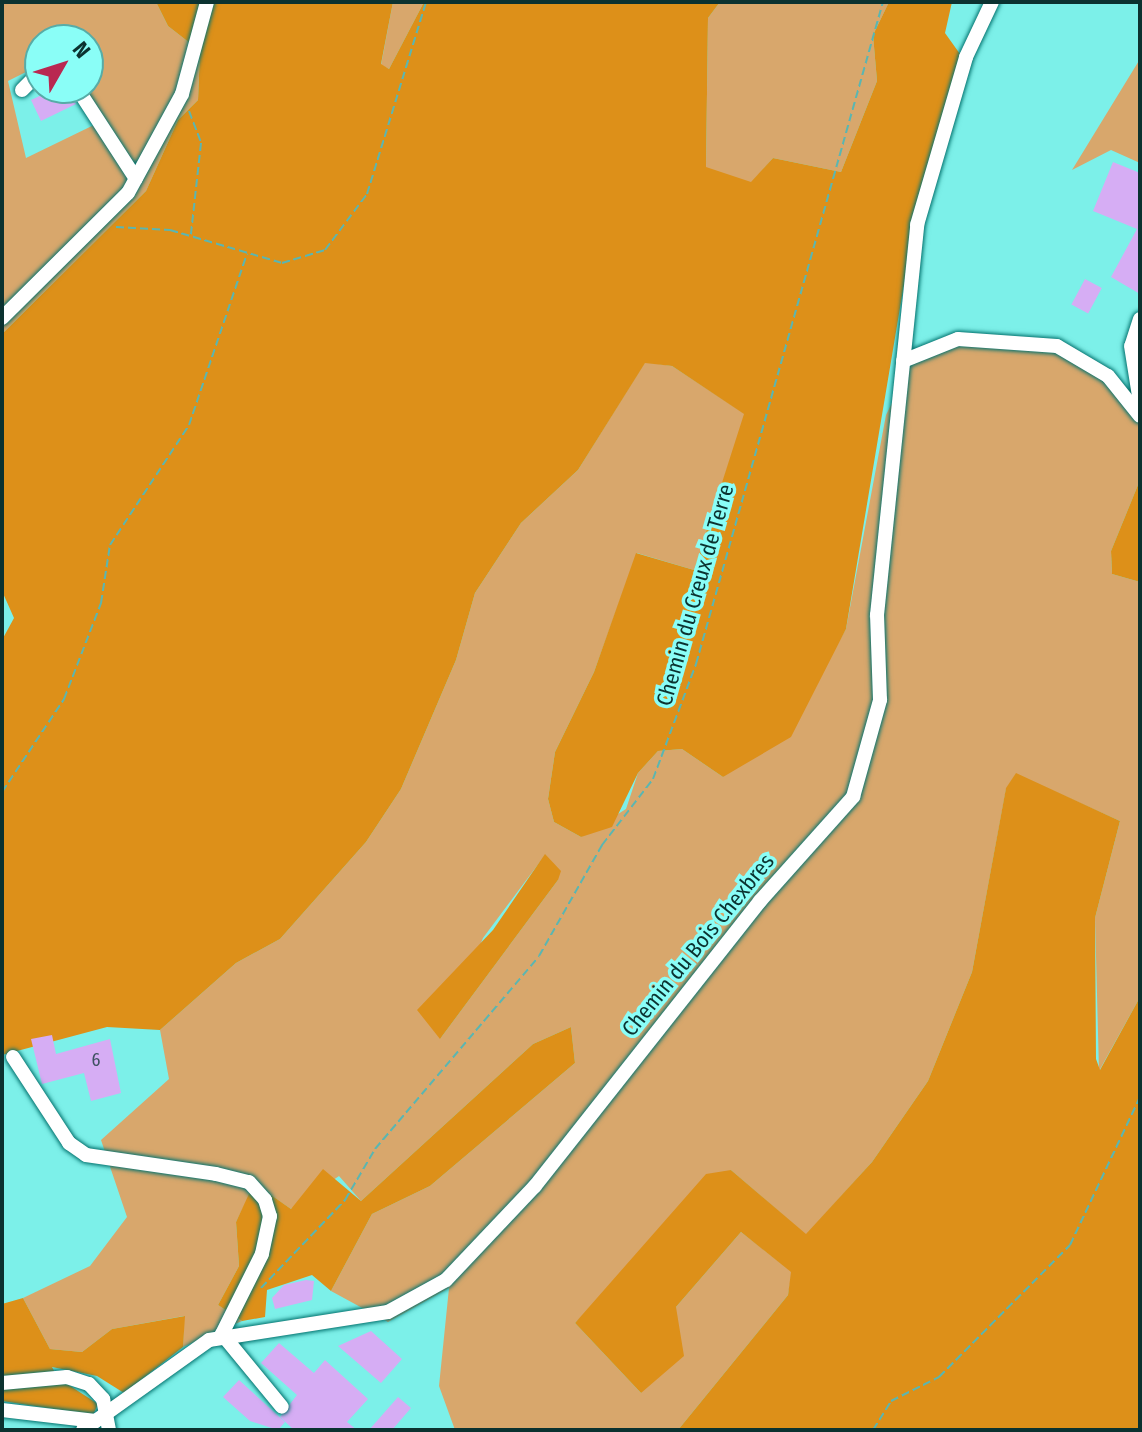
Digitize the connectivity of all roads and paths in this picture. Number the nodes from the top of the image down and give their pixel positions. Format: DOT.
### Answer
graph roads {
  1 [pos="207,2"];
  2 [pos="426,2"];
  3 [pos="883,2"];
  4 [pos="992,2"];
  5 [pos="182,94"];
  6 [pos="87,104"];
  7 [pos="136,179"];
  8 [pos="95,231"];
  9 [pos="191,235"];
  10 [pos="247,254"];
  11 [pos="2,318"];
  12 [pos="1140,319"];
  13 [pos="903,361"];
  14 [pos="1140,402"];
  15 [pos="1140,416"];
  16 [pos="2,792"];
  17 [pos="13,1057"];
  18 [pos="1140,1097"];
  19 [pos="237,1300"];
  20 [pos="222,1334"];
  21 [pos="2,1383"];
  22 [pos="282,1407"];
  23 [pos="2,1410"];
  24 [pos="109,1412"];
  25 [pos="89,1425"];
  26 [pos="109,1430"];
  27 [pos="873,1430"];
  1 -- 5 [label="street"];
  2 -- 10 [label="path"];
  3 -- 19 [label="path, Chemin du Creux de Terre"];
  4 -- 13 [label="street, Chemin du Bois Chexbres"];
  5 -- 7 [label="street"];
  5 -- 9 [label="path"];
  6 -- 7 [label="street"];
  7 -- 8 [label="street"];
  8 -- 9 [label="path"];
  8 -- 11 [label="street"];
  9 -- 10 [label="path"];
  10 -- 16 [label="path"];
  12 -- 14 [label="street"];
  13 -- 15 [label="street"];
  13 -- 20 [label="street, Chemin du Bois Chexbres"];
  17 -- 19 [label="street"];
  18 -- 27 [label="path"];
  19 -- 20 [label="street"];
  20 -- 22 [label="street"];
  20 -- 24 [label="street, Chemin du Bois Chexbres"];
  21 -- 24 [label="street"];
  23 -- 25 [label="street"];
  24 -- 25 [label="street, Chemin du Bois Chexbres"];
  24 -- 26 [label="street"];
}
